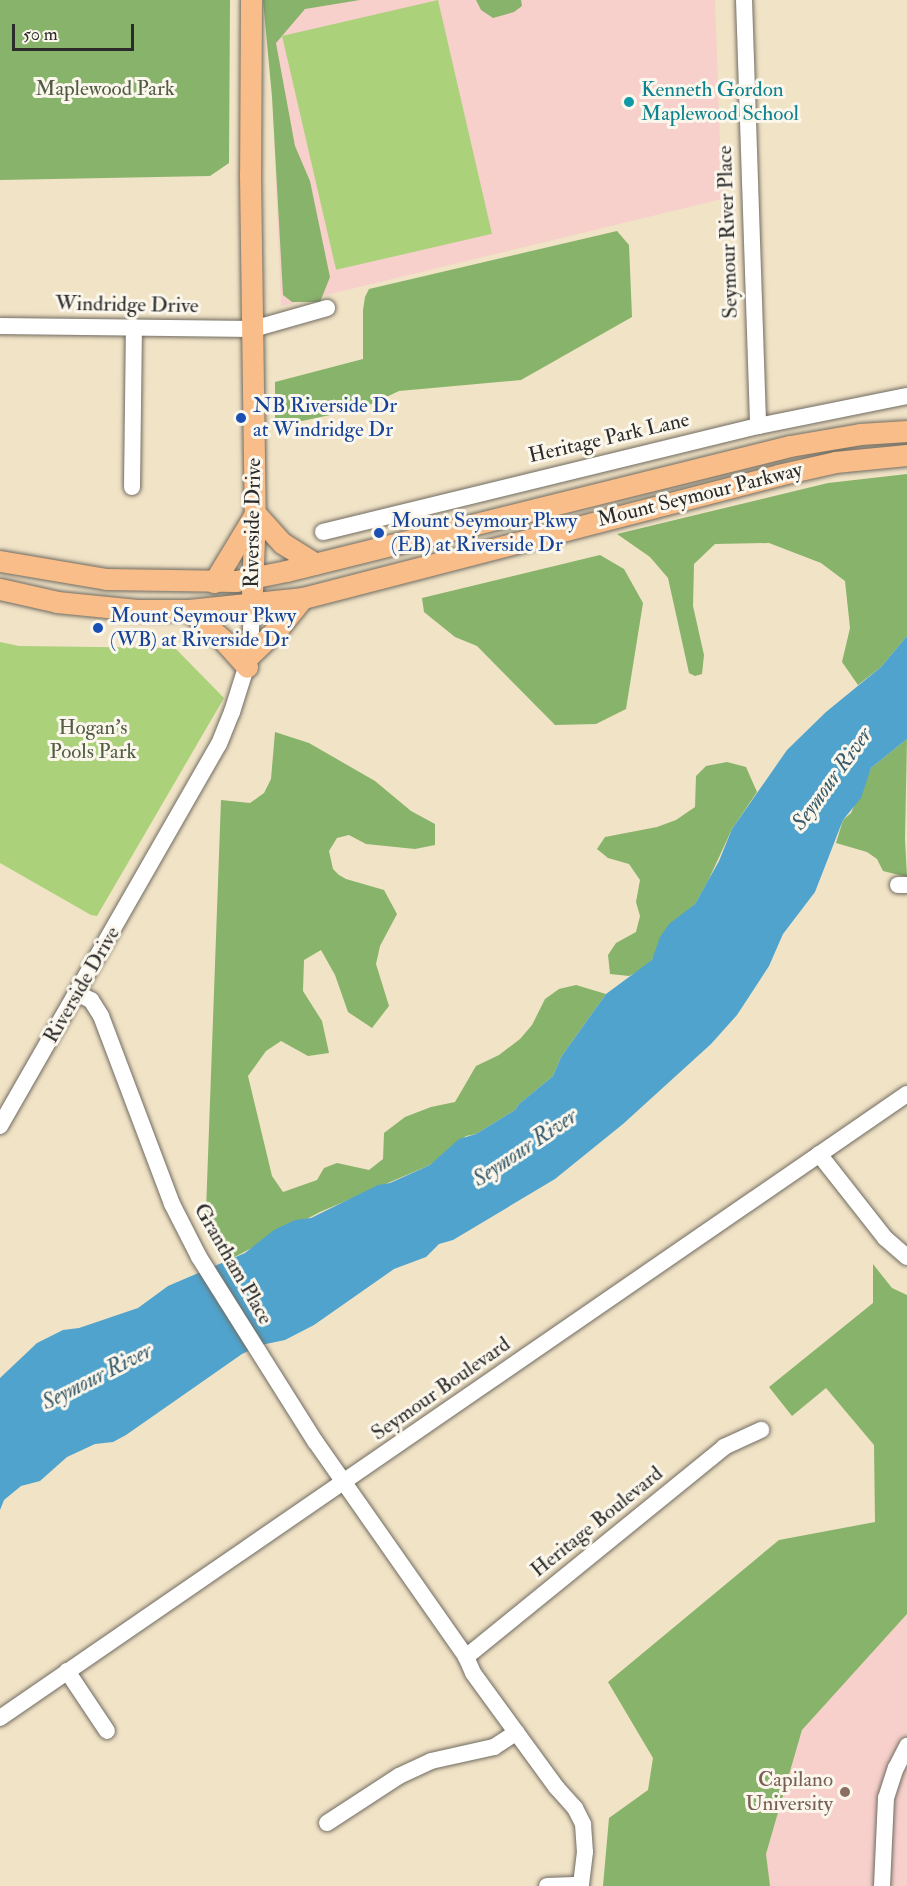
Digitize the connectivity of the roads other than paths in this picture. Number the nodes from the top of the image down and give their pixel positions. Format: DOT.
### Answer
graph roads {
  1 [pos="251,0"];
  2 [pos="744,0"];
  3 [pos="327,308"];
  4 [pos="0,326"];
  5 [pos="134,327"];
  6 [pos="254,329"];
  7 [pos="907,396"];
  8 [pos="758,426"];
  9 [pos="907,431"];
  10 [pos="907,455"];
  11 [pos="132,487"];
  12 [pos="255,513"];
  13 [pos="323,532"];
  14 [pos="0,561"];
  15 [pos="315,564"];
  16 [pos="253,578"];
  17 [pos="214,582"];
  18 [pos="0,589"];
  19 [pos="303,598"];
  20 [pos="252,605"];
  21 [pos="189,610"];
  22 [pos="248,661"];
  23 [pos="77,993"];
  24 [pos="907,1094"];
  25 [pos="0,1126"];
  26 [pos="819,1154"];
  27 [pos="907,1257"];
  28 [pos="761,1430"];
  29 [pos="345,1482"];
  30 [pos="466,1657"];
  31 [pos="67,1671"];
  32 [pos="0,1718"];
  33 [pos="107,1731"];
  34 [pos="517,1732"];
  35 [pos="907,1746"];
  36 [pos="327,1823"];
  37 [pos="547,1886"];
  38 [pos="581,1886"];
  39 [pos="882,1886"];
  1 -- 6 [label="main road, Riverside Drive"];
  2 -- 8 [label="street, Seymour River Place"];
  3 -- 6 [label="street, Windridge Drive"];
  4 -- 5 [label="street, Windridge Drive"];
  5 -- 6 [label="street, Windridge Drive"];
  5 -- 11 [label="street"];
  6 -- 12 [label="main road, Riverside Drive"];
  7 -- 8 [label="street, Heritage Park Lane"];
  8 -- 13 [label="street, Heritage Park Lane"];
  9 -- 15 [label="main road, Mount Seymour Parkway"];
  10 -- 19 [label="main road, Mount Seymour Parkway"];
  12 -- 15 [label="main road"];
  12 -- 16 [label="main road, Riverside Drive"];
  12 -- 17 [label="main road"];
  14 -- 17 [label="main road, Mount Seymour Parkway"];
  15 -- 16 [label="main road, Mount Seymour Parkway"];
  16 -- 17 [label="main road, Mount Seymour Parkway"];
  16 -- 20 [label="main road, Riverside Drive"];
  18 -- 21 [label="main road, Mount Seymour Parkway"];
  19 -- 20 [label="main road, Mount Seymour Parkway"];
  19 -- 22 [label="main road"];
  20 -- 21 [label="main road, Mount Seymour Parkway"];
  20 -- 22 [label="street, Riverside Drive"];
  21 -- 22 [label="main road"];
  22 -- 23 [label="street, Riverside Drive"];
  23 -- 25 [label="street, Riverside Drive"];
  23 -- 29 [label="street, Grantham Place"];
  24 -- 26 [label="street, Seymour Boulevard"];
  26 -- 27 [label="street"];
  26 -- 29 [label="street, Seymour Boulevard"];
  28 -- 30 [label="street, Heritage Boulevard"];
  29 -- 30 [label="street"];
  29 -- 31 [label="street, Seymour Boulevard"];
  30 -- 34 [label="street"];
  31 -- 32 [label="street, Seymour Boulevard"];
  31 -- 33 [label="street"];
  34 -- 36 [label="street"];
  34 -- 38 [label="street"];
  35 -- 39 [label="street"];
  37 -- 38 [label="street"];
}
